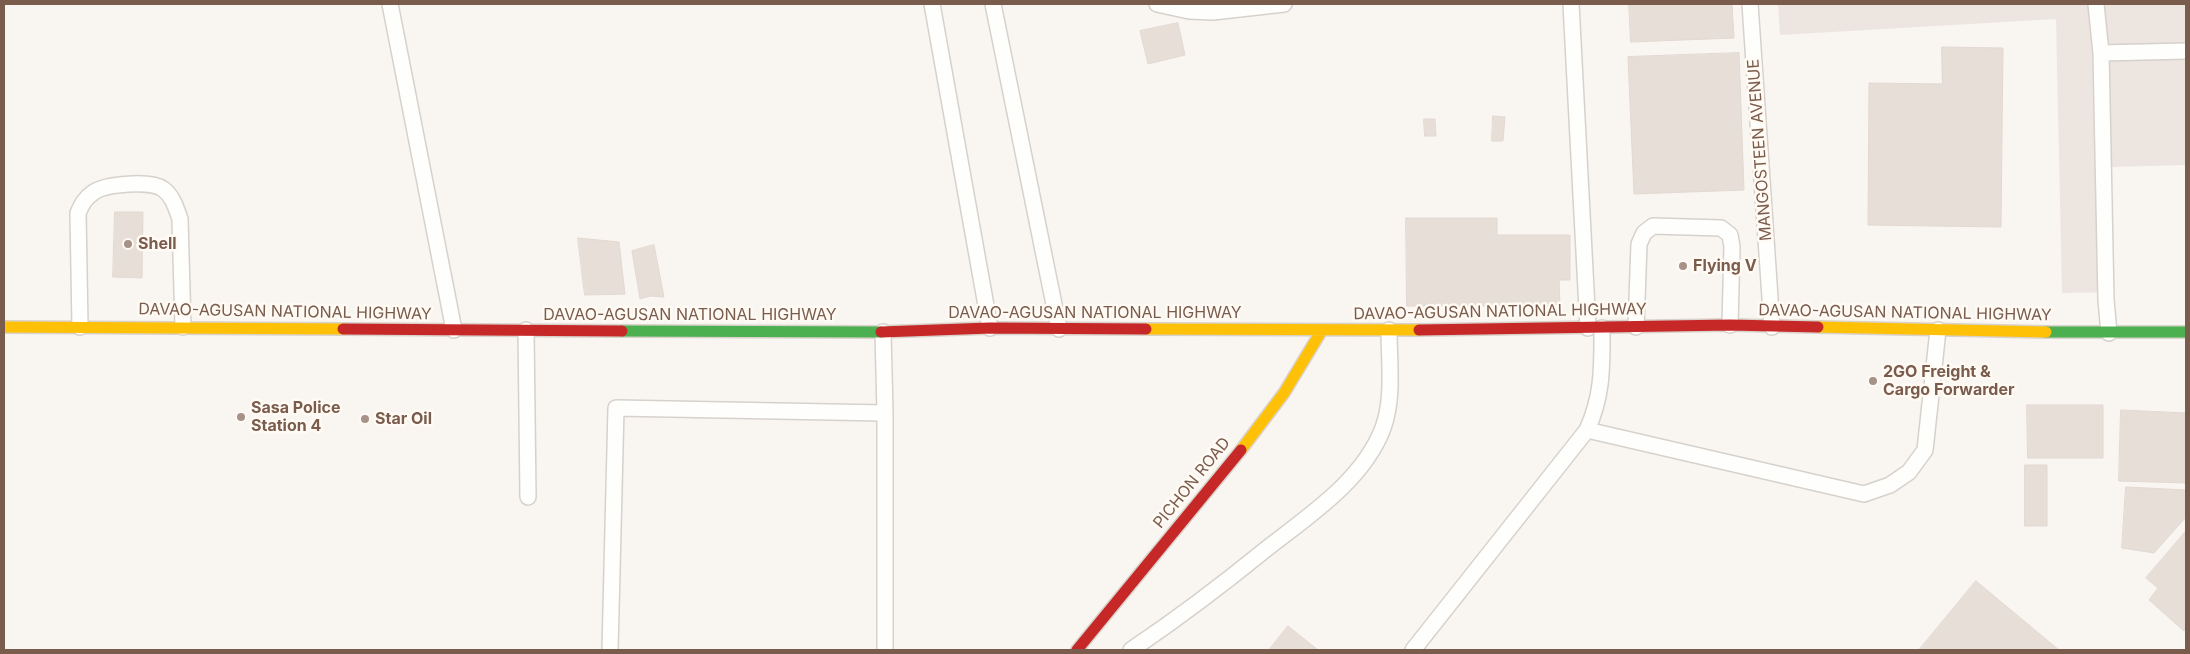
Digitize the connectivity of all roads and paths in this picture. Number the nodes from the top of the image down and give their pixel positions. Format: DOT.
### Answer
graph roads {
  1 [pos="390,4"];
  2 [pos="932,4"];
  3 [pos="993,4"];
  4 [pos="1157,4"];
  5 [pos="1284,4"];
  6 [pos="1571,4"];
  7 [pos="1750,4"];
  8 [pos="2096,4"];
  9 [pos="1212,8"];
  10 [pos="2186,52"];
  11 [pos="2101,53"];
  12 [pos="1730,325"];
  13 [pos="4,327"];
  14 [pos="80,327"];
  15 [pos="183,327"];
  16 [pos="1636,327"];
  17 [pos="1772,327"];
  18 [pos="990,328"];
  19 [pos="1595,328"];
  20 [pos="1059,329"];
  21 [pos="454,330"];
  22 [pos="526,330"];
  23 [pos="1322,330"];
  24 [pos="1389,330"];
  25 [pos="1938,330"];
  26 [pos="883,332"];
  27 [pos="2186,332"];
  28 [pos="2109,333"];
  29 [pos="885,412"];
  30 [pos="1587,430"];
  31 [pos="528,497"];
  32 [pos="610,650"];
  33 [pos="885,650"];
  34 [pos="1077,650"];
  35 [pos="1131,650"];
  36 [pos="1413,650"];
  1 -- 21 [label="lane"];
  2 -- 18 [label="lane"];
  3 -- 20 [label="lane"];
  4 -- 9 [label="lane"];
  5 -- 9 [label="lane"];
  6 -- 19 [label="lane"];
  7 -- 17 [label="lane, MANGOSTEEN AVENUE"];
  8 -- 11 [label="lane"];
  10 -- 11 [label="lane"];
  11 -- 28 [label="lane"];
  12 -- 16 [label="main road, DAVAO-AGUSAN NATIONAL HIGHWAY"];
  12 -- 16 [label="lane"];
  12 -- 17 [label="main road, DAVAO-AGUSAN NATIONAL HIGHWAY"];
  13 -- 14 [label="main road, DAVAO-AGUSAN NATIONAL HIGHWAY"];
  14 -- 15 [label="main road, DAVAO-AGUSAN NATIONAL HIGHWAY"];
  14 -- 15 [label="lane"];
  15 -- 21 [label="main road, DAVAO-AGUSAN NATIONAL HIGHWAY"];
  16 -- 19 [label="main road, DAVAO-AGUSAN NATIONAL HIGHWAY"];
  17 -- 25 [label="main road, DAVAO-AGUSAN NATIONAL HIGHWAY"];
  18 -- 20 [label="main road, DAVAO-AGUSAN NATIONAL HIGHWAY"];
  18 -- 26 [label="main road, DAVAO-AGUSAN NATIONAL HIGHWAY"];
  19 -- 24 [label="main road, DAVAO-AGUSAN NATIONAL HIGHWAY"];
  19 -- 30 [label="lane"];
  20 -- 23 [label="main road, DAVAO-AGUSAN NATIONAL HIGHWAY"];
  21 -- 22 [label="main road, DAVAO-AGUSAN NATIONAL HIGHWAY"];
  22 -- 26 [label="main road, DAVAO-AGUSAN NATIONAL HIGHWAY"];
  22 -- 31 [label="lane"];
  23 -- 24 [label="main road, DAVAO-AGUSAN NATIONAL HIGHWAY"];
  23 -- 34 [label="main road, PICHON ROAD"];
  24 -- 35 [label="lane"];
  25 -- 28 [label="main road, DAVAO-AGUSAN NATIONAL HIGHWAY"];
  25 -- 30 [label="lane"];
  26 -- 29 [label="lane"];
  27 -- 28 [label="main road, DAVAO-AGUSAN NATIONAL HIGHWAY"];
  29 -- 32 [label="lane"];
  29 -- 33 [label="lane"];
  30 -- 36 [label="lane"];
}
